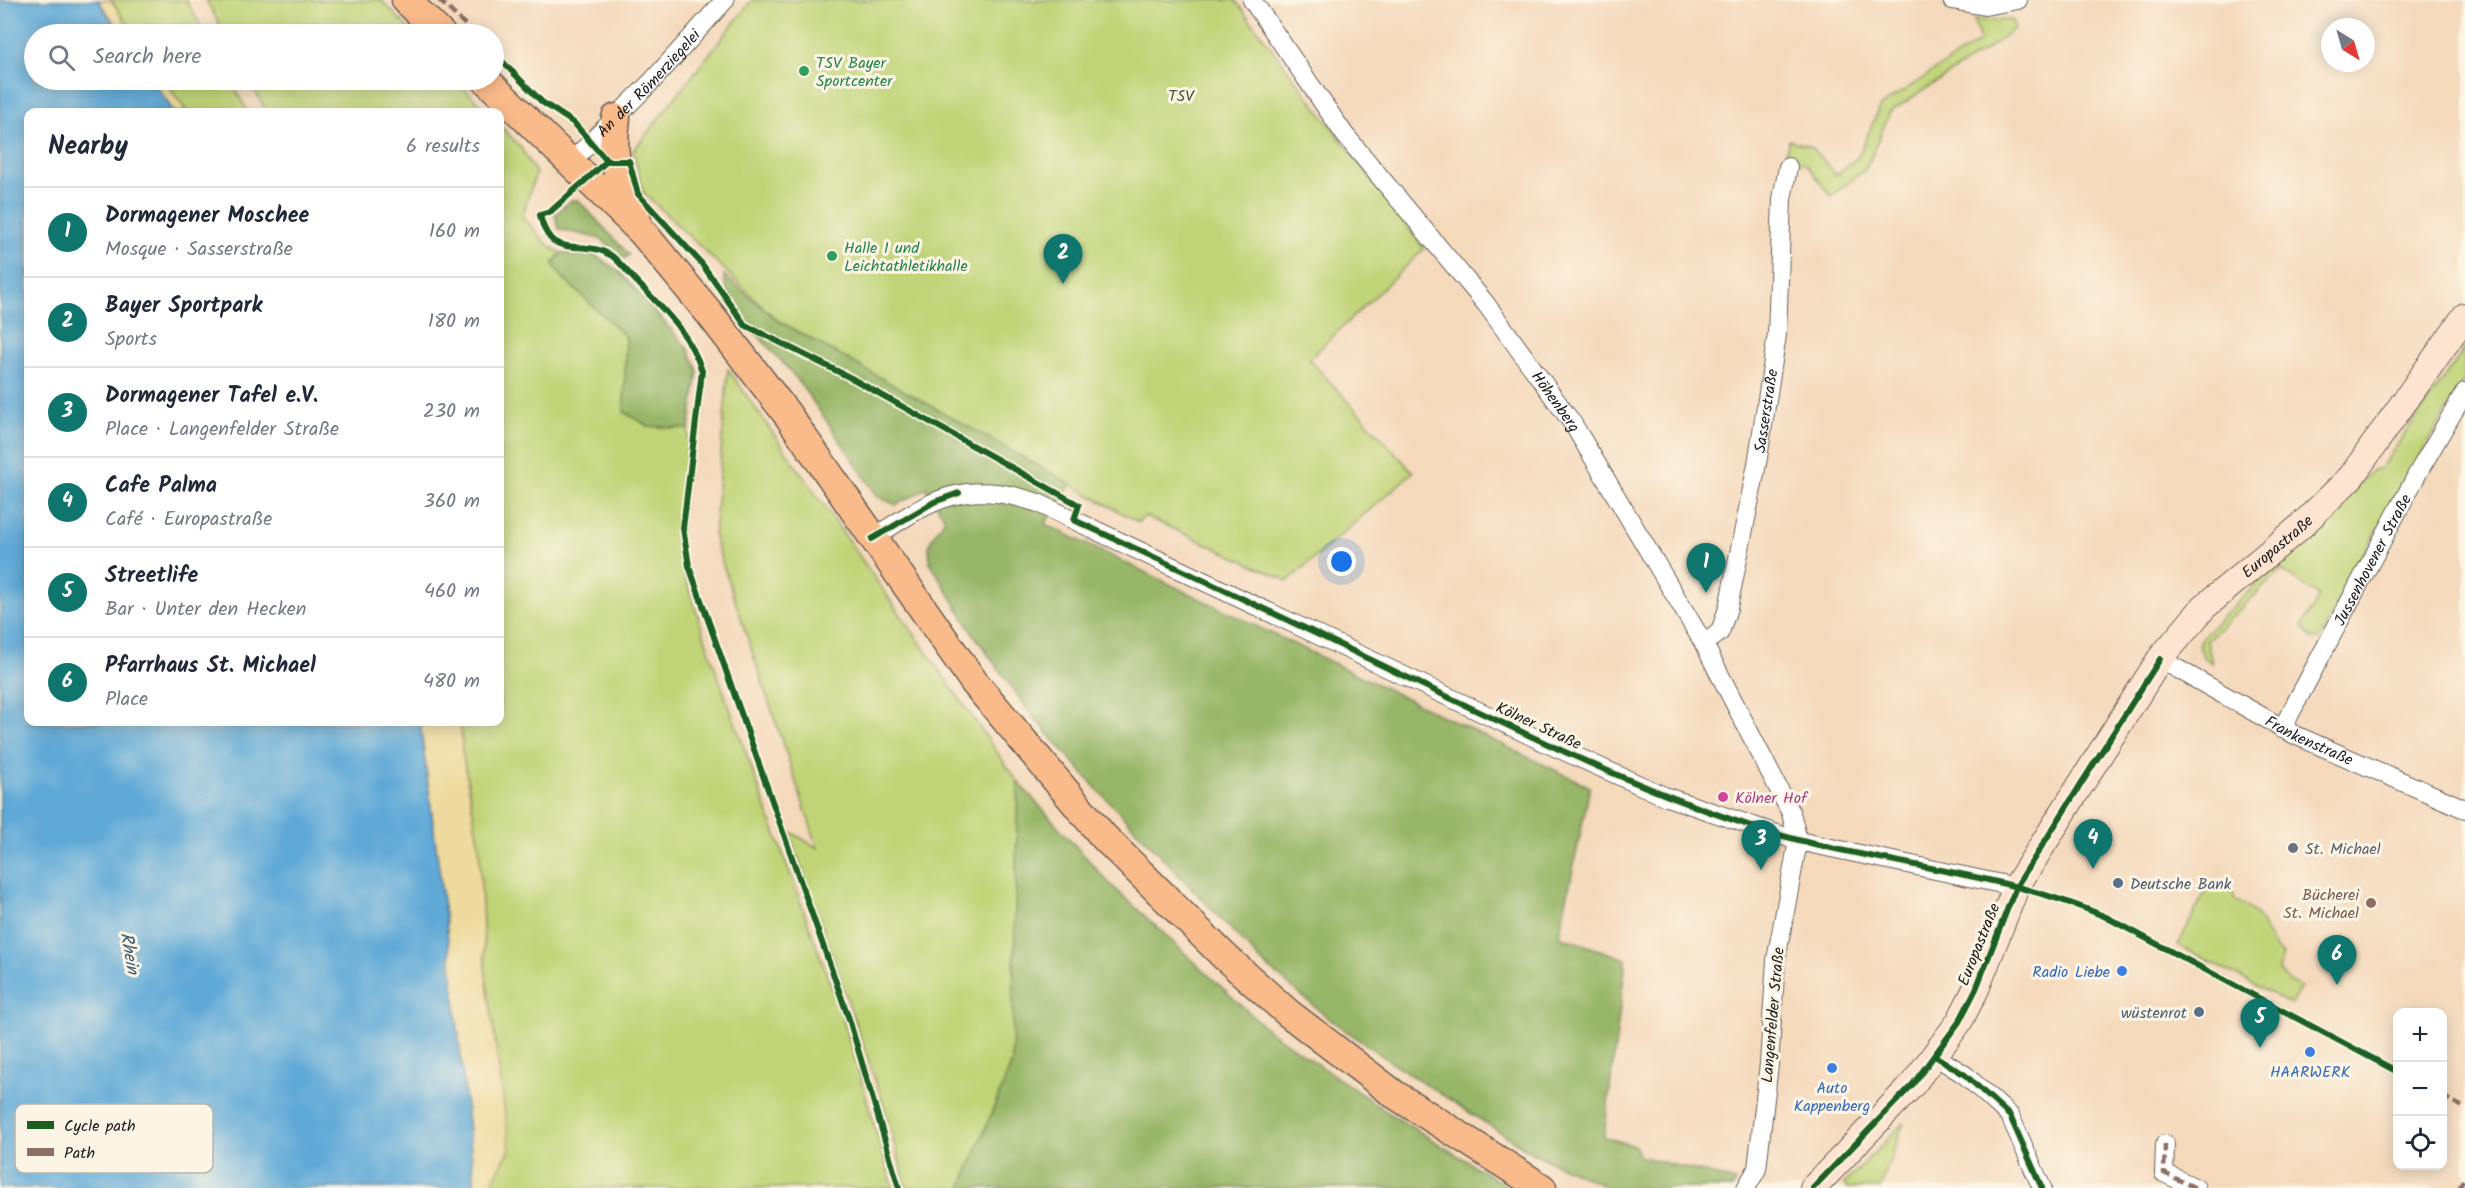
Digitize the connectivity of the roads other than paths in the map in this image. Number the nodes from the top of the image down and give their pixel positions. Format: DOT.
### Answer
graph roads {
  1 [pos="406,0"];
  2 [pos="725,0"];
  3 [pos="1252,0"];
  4 [pos="1952,0"];
  5 [pos="2018,0"];
  6 [pos="431,24"];
  7 [pos="497,90"];
  8 [pos="616,118"];
  9 [pos="570,163"];
  10 [pos="1788,167"];
  11 [pos="643,233"];
  12 [pos="2465,316"];
  13 [pos="2465,392"];
  14 [pos="872,538"];
  15 [pos="1704,644"];
  16 [pos="2160,659"];
  17 [pos="2282,729"];
  18 [pos="2465,809"];
  19 [pos="1798,841"];
  20 [pos="2016,887"];
  21 [pos="1935,1056"];
  22 [pos="2165,1143"];
  23 [pos="1542,1188"];
  24 [pos="1746,1188"];
  25 [pos="1813,1188"];
  26 [pos="2042,1188"];
  27 [pos="2196,1188"];
  1 -- 6 [label="main road"];
  2 -- 8 [label="street, An der Römerziegelei"];
  3 -- 15 [label="street, Höhenberg"];
  4 -- 5 [label="street"];
  7 -- 9 [label="main road"];
  8 -- 9 [label="street, An der Römerziegelei"];
  8 -- 11 [label="main road"];
  9 -- 11 [label="main road"];
  10 -- 15 [label="street, Sasserstraße"];
  11 -- 14 [label="main road"];
  12 -- 16 [label="main road, Europastraße"];
  13 -- 17 [label="street, Jussenhovener Straße"];
  14 -- 19 [label="street, Kölner Straße"];
  14 -- 23 [label="main road"];
  15 -- 19 [label="street, Höhenberg"];
  16 -- 17 [label="street, Frankenstraße"];
  16 -- 20 [label="main road, Europastraße"];
  17 -- 18 [label="street, Frankenstraße"];
  19 -- 20 [label="street, Kölner Straße"];
  19 -- 24 [label="street, Langenfelder Straße"];
  20 -- 21 [label="main road, Europastraße"];
  21 -- 25 [label="main road, Europastraße"];
  21 -- 26 [label="street"];
  22 -- 27 [label="street"];
}
